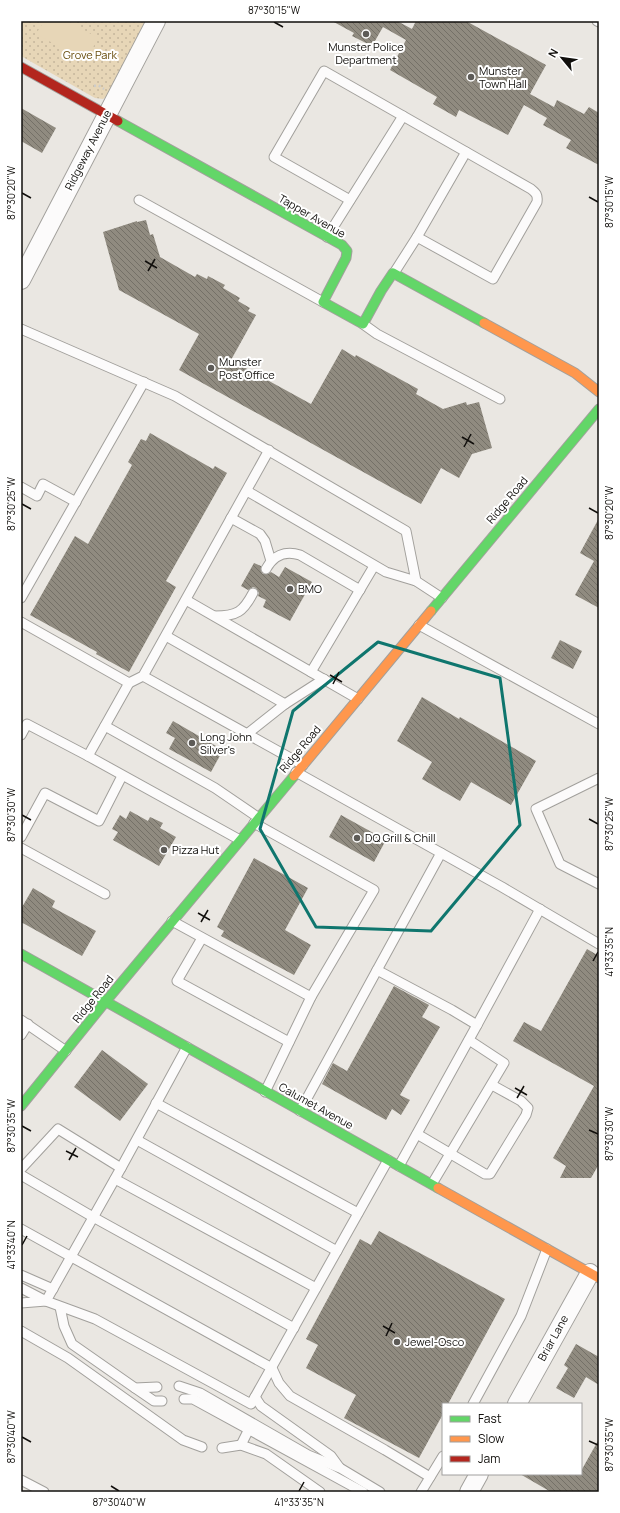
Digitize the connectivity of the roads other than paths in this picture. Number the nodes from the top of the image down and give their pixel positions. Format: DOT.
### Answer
graph roads {
  1 [pos="156,21"];
  2 [pos="21,67"];
  3 [pos="106,114"];
  4 [pos="403,116"];
  5 [pos="466,152"];
  6 [pos="138,200"];
  7 [pos="350,200"];
  8 [pos="327,237"];
  9 [pos="417,237"];
  10 [pos="394,274"];
  11 [pos="21,280"];
  12 [pos="323,302"];
  13 [pos="363,324"];
  14 [pos="21,329"];
  15 [pos="144,382"];
  16 [pos="599,392"];
  17 [pos="500,399"];
  18 [pos="599,409"];
  19 [pos="269,450"];
  20 [pos="21,487"];
  21 [pos="247,491"];
  22 [pos="76,502"];
  23 [pos="232,518"];
  24 [pos="374,566"];
  25 [pos="416,581"];
  26 [pos="360,590"];
  27 [pos="253,593"];
  28 [pos="21,598"];
  29 [pos="442,598"];
  30 [pos="186,600"];
  31 [pos="213,616"];
  32 [pos="21,622"];
  33 [pos="419,626"];
  34 [pos="166,636"];
  35 [pos="311,672"];
  36 [pos="143,676"];
  37 [pos="324,679"];
  38 [pos="129,683"];
  39 [pos="358,699"];
  40 [pos="285,704"];
  41 [pos="598,721"];
  42 [pos="105,726"];
  43 [pos="247,734"];
  44 [pos="21,735"];
  45 [pos="88,756"];
  46 [pos="303,765"];
  47 [pos="296,772"];
  48 [pos="122,776"];
  49 [pos="599,778"];
  50 [pos="256,820"];
  51 [pos="21,837"];
  52 [pos="240,840"];
  53 [pos="21,848"];
  54 [pos="441,853"];
  55 [pos="599,884"];
  56 [pos="105,894"];
  57 [pos="540,909"];
  58 [pos="172,921"];
  59 [pos="202,938"];
  60 [pos="599,944"];
  61 [pos="21,954"];
  62 [pos="377,970"];
  63 [pos="311,997"];
  64 [pos="106,1001"];
  65 [pos="25,1022"];
  66 [pos="477,1025"];
  67 [pos="21,1035"];
  68 [pos="469,1040"];
  69 [pos="289,1042"];
  70 [pos="187,1047"];
  71 [pos="66,1051"];
  72 [pos="492,1085"];
  73 [pos="266,1092"];
  74 [pos="156,1103"];
  75 [pos="21,1106"];
  76 [pos="300,1111"];
  77 [pos="417,1134"];
  78 [pos="137,1140"];
  79 [pos="451,1153"];
  80 [pos="388,1160"];
  81 [pos="399,1166"];
  82 [pos="121,1168"];
  83 [pos="21,1169"];
  84 [pos="21,1175"];
  85 [pos="115,1179"];
  86 [pos="432,1184"];
  87 [pos="358,1213"];
  88 [pos="93,1217"];
  89 [pos="21,1229"];
  90 [pos="547,1248"];
  91 [pos="337,1251"];
  92 [pos="71,1257"];
  93 [pos="21,1275"];
  94 [pos="594,1275"];
  95 [pos="21,1288"];
  96 [pos="316,1288"];
  97 [pos="52,1289"];
  98 [pos="46,1301"];
  99 [pos="21,1303"];
  100 [pos="60,1307"];
  101 [pos="294,1328"];
  102 [pos="21,1331"];
  103 [pos="272,1368"];
  104 [pos="180,1386"];
  105 [pos="157,1387"];
  106 [pos="135,1388"];
  107 [pos="255,1397"];
  108 [pos="184,1399"];
  109 [pos="162,1400"];
  110 [pos="474,1403"];
  111 [pos="518,1403"];
  112 [pos="249,1428"];
  113 [pos="241,1445"];
  114 [pos="202,1447"];
  115 [pos="222,1448"];
  116 [pos="442,1458"];
  117 [pos="340,1468"];
  118 [pos="478,1475"];
  119 [pos="430,1477"];
  120 [pos="21,1480"];
  121 [pos="44,1492"];
  122 [pos="320,1492"];
  123 [pos="363,1492"];
  124 [pos="380,1492"];
  125 [pos="421,1492"];
  126 [pos="469,1492"];
  1 -- 3 [label="street, Ridgeway Avenue"];
  2 -- 3 [label="main road, Tapper Avenue"];
  3 -- 8 [label="main road, Tapper Avenue"];
  3 -- 11 [label="street, Ridgeway Avenue"];
  4 -- 5 [label="lane"];
  4 -- 7 [label="lane"];
  4 -- 7 [label="lane"];
  5 -- 9 [label="lane"];
  5 -- 9 [label="lane"];
  6 -- 12 [label="lane"];
  7 -- 8 [label="lane"];
  8 -- 12 [label="main road, Tapper Avenue"];
  9 -- 10 [label="lane"];
  10 -- 13 [label="main road"];
  10 -- 16 [label="main road"];
  12 -- 13 [label="main road"];
  13 -- 17 [label="lane"];
  14 -- 15 [label="lane"];
  15 -- 19 [label="lane"];
  15 -- 22 [label="lane"];
  18 -- 29 [label="main road, Ridge Road"];
  19 -- 21 [label="lane"];
  19 -- 25 [label="lane"];
  20 -- 22 [label="lane"];
  21 -- 23 [label="lane"];
  21 -- 24 [label="lane"];
  22 -- 28 [label="lane"];
  23 -- 26 [label="lane"];
  23 -- 30 [label="lane"];
  24 -- 25 [label="lane"];
  24 -- 26 [label="lane"];
  25 -- 29 [label="lane"];
  26 -- 35 [label="lane"];
  27 -- 31 [label="lane"];
  29 -- 33 [label="main road, Ridge Road"];
  30 -- 31 [label="lane"];
  30 -- 34 [label="lane"];
  31 -- 35 [label="lane"];
  32 -- 38 [label="lane"];
  33 -- 39 [label="main road, Ridge Road"];
  33 -- 41 [label="lane"];
  34 -- 36 [label="lane"];
  34 -- 40 [label="lane"];
  35 -- 37 [label="lane"];
  36 -- 38 [label="lane"];
  36 -- 43 [label="lane"];
  37 -- 39 [label="lane"];
  37 -- 40 [label="lane"];
  38 -- 42 [label="lane"];
  39 -- 46 [label="main road, Ridge Road"];
  40 -- 43 [label="lane"];
  42 -- 45 [label="lane"];
  42 -- 50 [label="lane"];
  43 -- 46 [label="lane"];
  44 -- 45 [label="lane"];
  45 -- 48 [label="lane"];
  46 -- 47 [label="main road, Ridge Road"];
  47 -- 50 [label="main road, Ridge Road"];
  47 -- 54 [label="lane"];
  48 -- 51 [label="lane"];
  48 -- 52 [label="lane"];
  49 -- 55 [label="lane"];
  50 -- 52 [label="main road, Ridge Road"];
  50 -- 63 [label="lane"];
  52 -- 58 [label="main road, Ridge Road"];
  53 -- 56 [label="lane"];
  54 -- 57 [label="lane"];
  54 -- 62 [label="lane"];
  57 -- 60 [label="lane"];
  57 -- 66 [label="lane"];
  58 -- 59 [label="lane"];
  58 -- 64 [label="main road, Ridge Road"];
  59 -- 63 [label="lane"];
  59 -- 69 [label="lane"];
  61 -- 64 [label="main road, Calumet Avenue"];
  62 -- 66 [label="lane"];
  62 -- 76 [label="lane"];
  63 -- 69 [label="lane"];
  64 -- 70 [label="main road, Calumet Avenue"];
  64 -- 71 [label="main road, Ridge Road"];
  65 -- 67 [label="lane"];
  65 -- 71 [label="lane"];
  66 -- 68 [label="lane"];
  68 -- 72 [label="lane"];
  68 -- 77 [label="lane"];
  69 -- 73 [label="lane"];
  70 -- 73 [label="main road, Calumet Avenue"];
  70 -- 74 [label="lane"];
  71 -- 75 [label="main road, Ridge Road"];
  72 -- 79 [label="lane"];
  72 -- 79 [label="lane"];
  73 -- 76 [label="main road, Calumet Avenue"];
  74 -- 78 [label="lane"];
  74 -- 87 [label="lane"];
  76 -- 80 [label="main road, Calumet Avenue"];
  77 -- 79 [label="lane"];
  77 -- 81 [label="lane"];
  78 -- 82 [label="lane"];
  78 -- 91 [label="lane"];
  79 -- 86 [label="lane"];
  80 -- 81 [label="main road, Calumet Avenue"];
  80 -- 87 [label="lane"];
  81 -- 86 [label="main road, Calumet Avenue"];
  82 -- 83 [label="lane"];
  82 -- 85 [label="lane"];
  84 -- 88 [label="lane"];
  85 -- 88 [label="lane"];
  85 -- 96 [label="lane"];
  86 -- 90 [label="main road, Calumet Avenue"];
  87 -- 91 [label="lane"];
  88 -- 92 [label="lane"];
  88 -- 101 [label="lane"];
  89 -- 92 [label="lane"];
  90 -- 94 [label="main road, Calumet Avenue"];
  90 -- 110 [label="lane"];
  91 -- 96 [label="lane"];
  92 -- 97 [label="lane"];
  92 -- 103 [label="lane"];
  93 -- 97 [label="lane"];
  94 -- 111 [label="street, Briar Lane"];
  95 -- 98 [label="lane"];
  96 -- 101 [label="lane"];
  97 -- 98 [label="lane"];
  98 -- 99 [label="lane"];
  98 -- 100 [label="lane"];
  100 -- 106 [label="lane"];
  100 -- 107 [label="lane"];
  101 -- 103 [label="lane"];
  102 -- 114 [label="lane"];
  103 -- 107 [label="lane"];
  103 -- 119 [label="lane"];
  104 -- 117 [label="lane"];
  105 -- 106 [label="lane"];
  106 -- 109 [label="lane"];
  107 -- 117 [label="lane"];
  108 -- 112 [label="lane"];
  112 -- 113 [label="lane"];
  112 -- 123 [label="lane"];
  113 -- 115 [label="lane"];
  113 -- 122 [label="lane"];
  116 -- 119 [label="lane"];
  117 -- 124 [label="lane"];
  118 -- 126 [label="street"];
  119 -- 125 [label="lane"];
  120 -- 121 [label="lane"];
}
